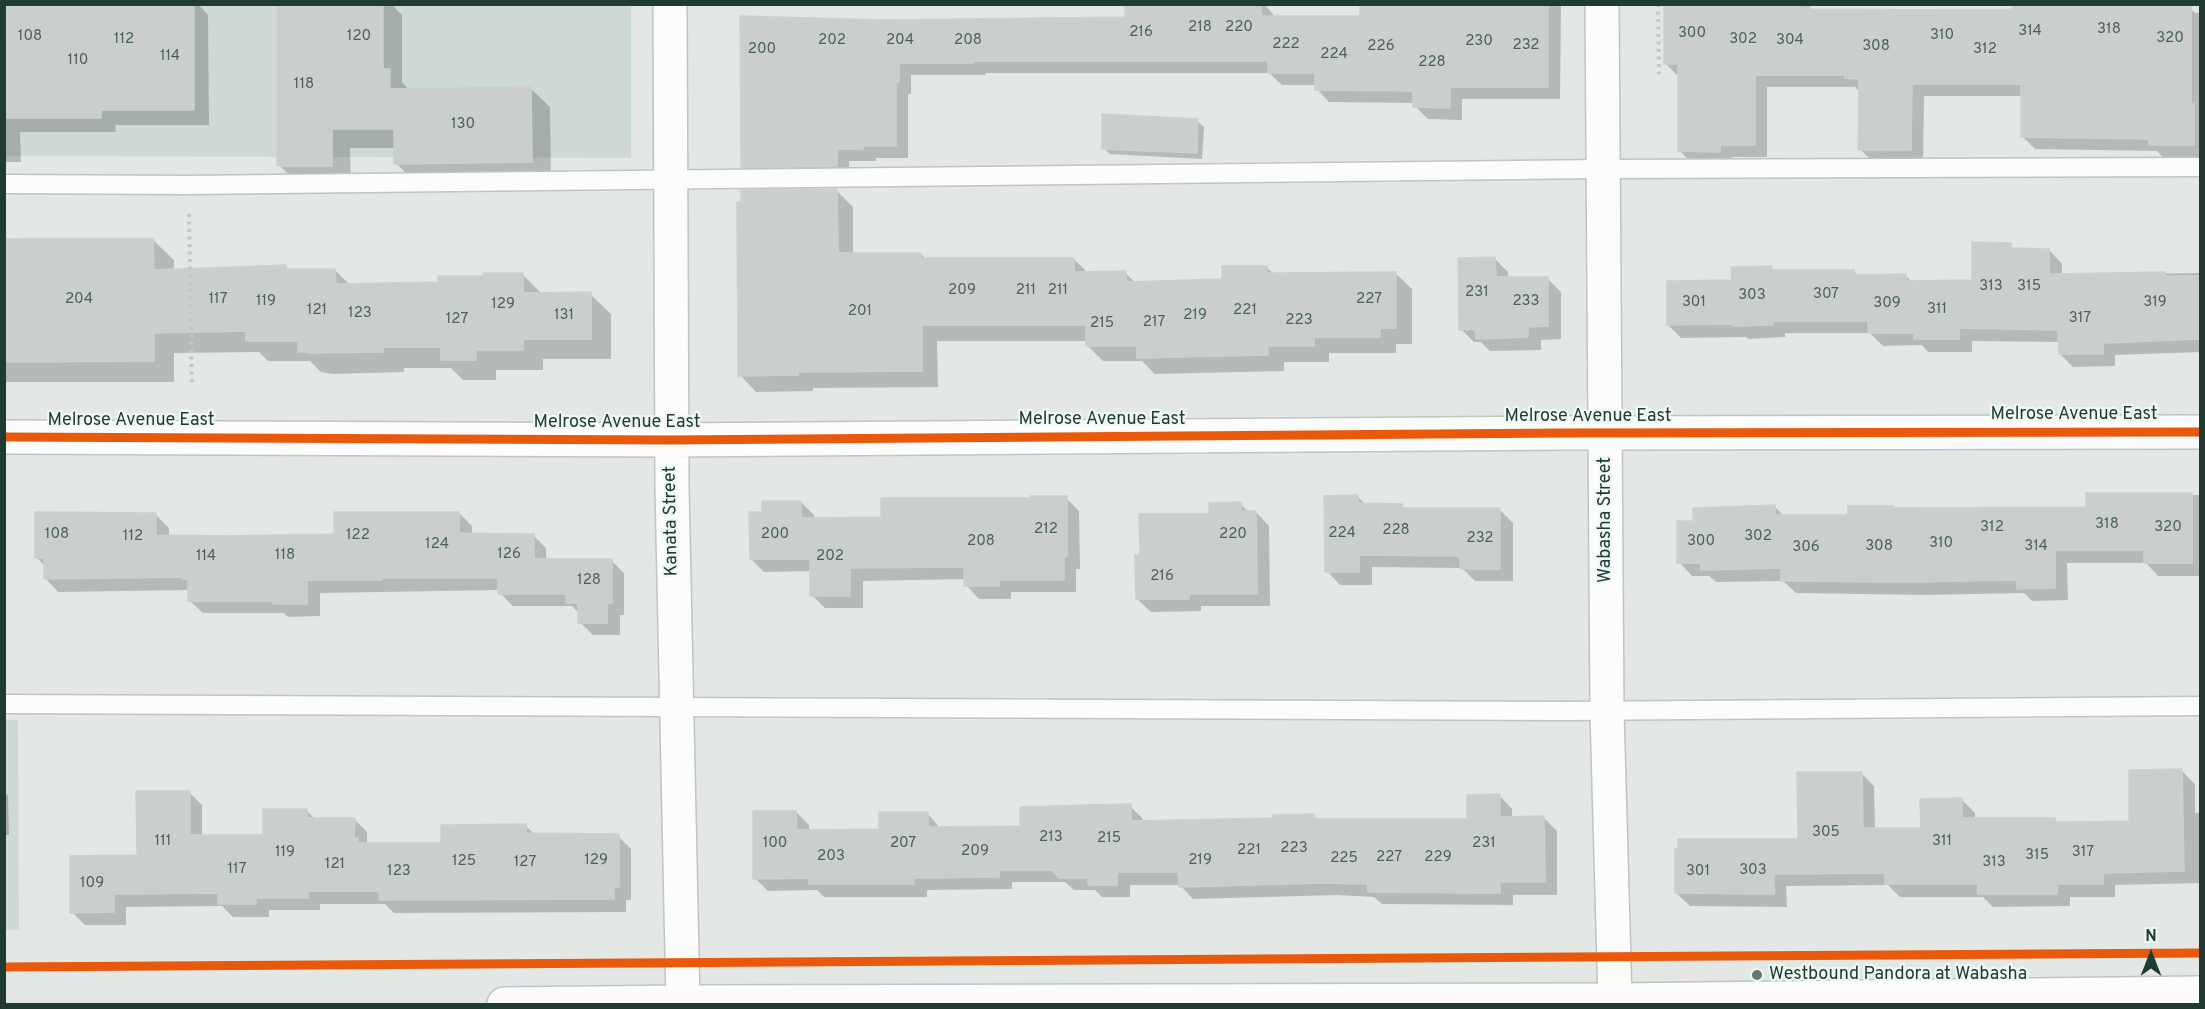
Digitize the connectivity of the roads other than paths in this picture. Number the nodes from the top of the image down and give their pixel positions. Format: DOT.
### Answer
graph roads {
  1 [pos="670,4"];
  2 [pos="1602,4"];
  3 [pos="2200,167"];
  4 [pos="1604,169"];
  5 [pos="669,180"];
  6 [pos="4,184"];
  7 [pos="2200,432"];
  8 [pos="1606,433"];
  9 [pos="4,437"];
  10 [pos="671,440"];
  11 [pos="4,704"];
  12 [pos="675,706"];
  13 [pos="2200,706"];
  14 [pos="1607,711"];
  15 [pos="2200,993"];
  16 [pos="1615,1000"];
  17 [pos="683,1002"];
  18 [pos="504,1005"];
  1 -- 5 [label="street, Kanata Street"];
  2 -- 4 [label="street, Wabasha Street"];
  3 -- 4 [label="lane"];
  4 -- 5 [label="lane"];
  4 -- 8 [label="street, Wabasha Street"];
  5 -- 6 [label="lane"];
  5 -- 10 [label="street, Kanata Street"];
  7 -- 8 [label="street, Melrose Avenue East"];
  8 -- 10 [label="street, Melrose Avenue East"];
  8 -- 14 [label="street, Wabasha Street"];
  9 -- 10 [label="street, Melrose Avenue East"];
  10 -- 12 [label="street, Kanata Street"];
  11 -- 12 [label="lane"];
  12 -- 14 [label="lane"];
  12 -- 17 [label="street, Kanata Street"];
  13 -- 14 [label="lane"];
  14 -- 16 [label="street, Wabasha Street"];
  15 -- 16 [label="street"];
  16 -- 17 [label="street"];
  17 -- 18 [label="street"];
}
